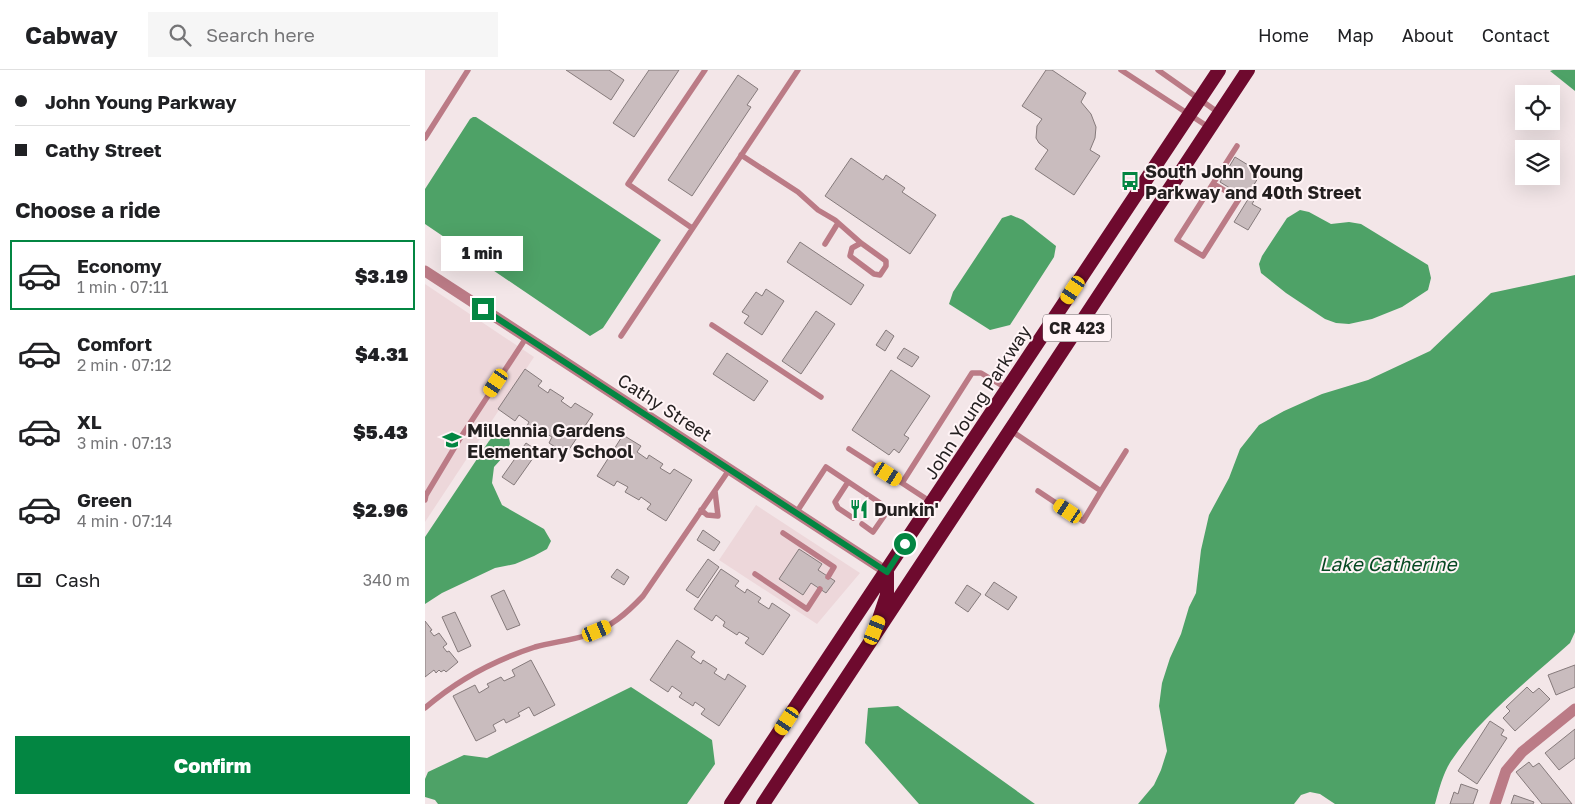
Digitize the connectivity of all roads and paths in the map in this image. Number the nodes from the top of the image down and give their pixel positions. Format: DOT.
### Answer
graph roads {
  1 [pos="469,70"];
  2 [pos="705,70"];
  3 [pos="797,70"];
  4 [pos="1121,70"];
  5 [pos="1158,70"];
  6 [pos="1219,70"];
  7 [pos="1247,70"];
  8 [pos="1200,98"];
  9 [pos="1219,113"];
  10 [pos="1189,115"];
  11 [pos="1209,128"];
  12 [pos="425,138"];
  13 [pos="1237,146"];
  14 [pos="741,154"];
  15 [pos="1214,184"];
  16 [pos="838,223"];
  17 [pos="692,228"];
  18 [pos="861,243"];
  19 [pos="825,244"];
  20 [pos="425,271"];
  21 [pos="712,325"];
  22 [pos="621,336"];
  23 [pos="526,338"];
  24 [pos="1008,389"];
  25 [pos="821,397"];
  26 [pos="1010,430"];
  27 [pos="849,449"];
  28 [pos="1126,451"];
  29 [pos="729,470"];
  30 [pos="848,482"];
  31 [pos="902,483"];
  32 [pos="715,490"];
  33 [pos="1038,491"];
  34 [pos="1101,491"];
  35 [pos="425,497"];
  36 [pos="932,503"];
  37 [pos="701,510"];
  38 [pos="796,513"];
  39 [pos="853,518"];
  40 [pos="862,524"];
  41 [pos="783,533"];
  42 [pos="887,572"];
  43 [pos="755,574"];
  44 [pos="828,577"];
  45 [pos="820,589"];
  46 [pos="869,643"];
  47 [pos="425,708"];
  48 [pos="1575,709"];
  49 [pos="731,804"];
  50 [pos="763,804"];
  51 [pos="1495,804"];
  1 -- 12 [label="lane"];
  2 -- 17 [label="lane"];
  3 -- 14 [label="lane"];
  4 -- 10 [label="lane"];
  5 -- 8 [label="lane"];
  6 -- 8 [label="highway, John Young Parkway / CR 423"];
  7 -- 9 [label="highway, CR 423"];
  8 -- 9 [label="lane"];
  8 -- 10 [label="highway, John Young Parkway / CR 423"];
  9 -- 11 [label="highway, CR 423"];
  10 -- 11 [label="lane"];
  10 -- 24 [label="highway, John Young Parkway / CR 423"];
  11 -- 26 [label="highway, CR 423"];
  13 -- 15 [label="lane"];
  14 -- 16 [label="lane"];
  14 -- 17 [label="lane"];
  15 -- 15 [label="lane"];
  16 -- 18 [label="lane"];
  16 -- 19 [label="lane"];
  17 -- 22 [label="lane"];
  18 -- 18 [label="lane"];
  20 -- 23 [label="street, Cathy Street"];
  21 -- 25 [label="lane"];
  23 -- 29 [label="street, Cathy Street"];
  23 -- 35 [label="lane"];
  24 -- 31 [label="lane"];
  24 -- 36 [label="highway, John Young Parkway / CR 423"];
  26 -- 34 [label="lane"];
  26 -- 46 [label="highway, CR 423"];
  27 -- 31 [label="lane"];
  28 -- 34 [label="lane"];
  29 -- 32 [label="lane"];
  29 -- 38 [label="street, Cathy Street"];
  30 -- 38 [label="lane"];
  30 -- 39 [label="lane"];
  30 -- 40 [label="lane"];
  31 -- 36 [label="lane"];
  32 -- 37 [label="lane"];
  32 -- 37 [label="lane"];
  33 -- 34 [label="lane"];
  36 -- 42 [label="highway, John Young Parkway / CR 423"];
  37 -- 47 [label="lane"];
  38 -- 42 [label="street, Cathy Street"];
  41 -- 44 [label="lane"];
  42 -- 46 [label="highway"];
  42 -- 49 [label="highway, John Young Parkway / CR 423"];
  43 -- 45 [label="lane"];
  46 -- 50 [label="highway, CR 423"];
  48 -- 51 [label="street"];
}
